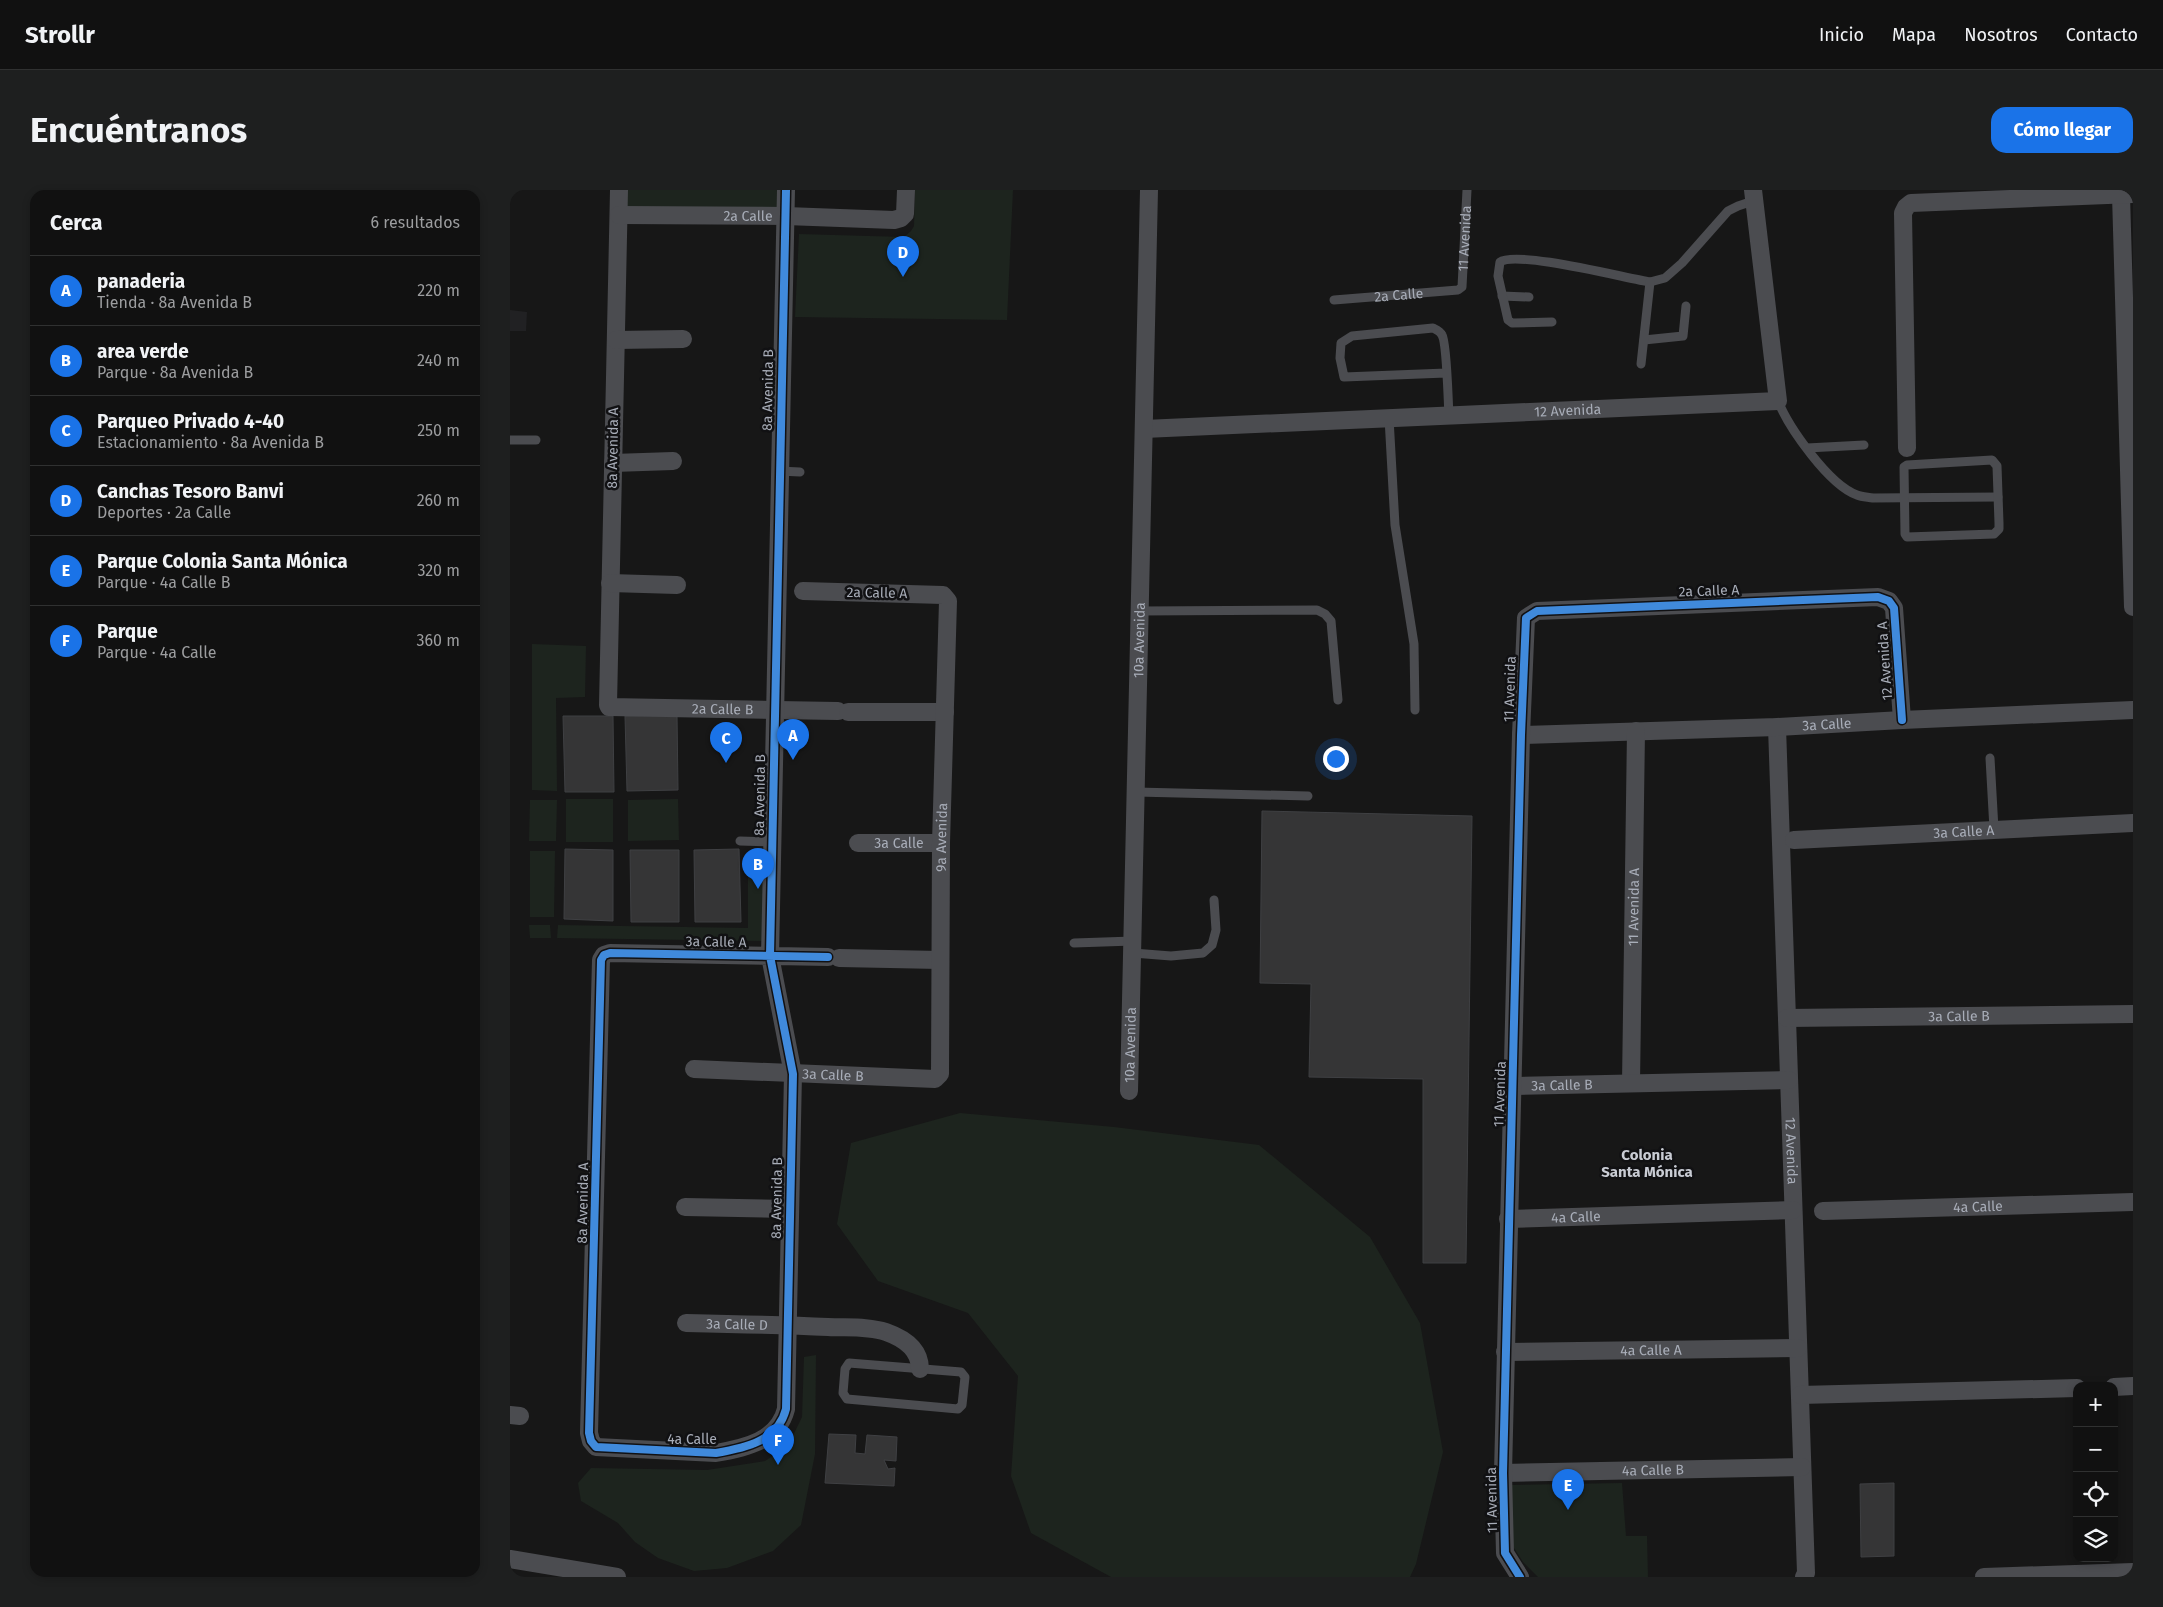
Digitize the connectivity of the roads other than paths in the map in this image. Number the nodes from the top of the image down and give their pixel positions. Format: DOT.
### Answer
graph roads {
  1 [pos="619,190"];
  2 [pos="786,190"];
  3 [pos="906,190"];
  4 [pos="1149,190"];
  5 [pos="1467,190"];
  6 [pos="2030,194"];
  7 [pos="2127,194"];
  8 [pos="1753,196"];
  9 [pos="618,215"];
  10 [pos="786,216"];
  11 [pos="1650,282"];
  12 [pos="1462,288"];
  13 [pos="1502,296"];
  14 [pos="1530,297"];
  15 [pos="1334,300"];
  16 [pos="1686,306"];
  17 [pos="1552,322"];
  18 [pos="683,339"];
  19 [pos="616,340"];
  20 [pos="1644,340"];
  21 [pos="1641,364"];
  22 [pos="1446,373"];
  23 [pos="1778,401"];
  24 [pos="1449,415"];
  25 [pos="1389,418"];
  26 [pos="1144,429"];
  27 [pos="510,440"];
  28 [pos="536,440"];
  29 [pos="1864,445"];
  30 [pos="1807,448"];
  31 [pos="1907,448"];
  32 [pos="673,461"];
  33 [pos="613,463"];
  34 [pos="779,471"];
  35 [pos="800,472"];
  36 [pos="1998,497"];
  37 [pos="1904,498"];
  38 [pos="610,582"];
  39 [pos="677,585"];
  40 [pos="803,591"];
  41 [pos="948,601"];
  42 [pos="1889,601"];
  43 [pos="2133,607"];
  44 [pos="1140,611"];
  45 [pos="1529,614"];
  46 [pos="1338,700"];
  47 [pos="608,706"];
  48 [pos="774,709"];
  49 [pos="1415,710"];
  50 [pos="2133,710"];
  51 [pos="945,712"];
  52 [pos="1902,720"];
  53 [pos="1776,727"];
  54 [pos="1636,731"];
  55 [pos="1521,735"];
  56 [pos="1990,758"];
  57 [pos="1136,792"];
  58 [pos="1308,796"];
  59 [pos="2133,823"];
  60 [pos="1994,829"];
  61 [pos="1794,840"];
  62 [pos="740,841"];
  63 [pos="772,842"];
  64 [pos="858,843"];
  65 [pos="941,843"];
  66 [pos="1214,900"];
  67 [pos="1074,943"];
  68 [pos="1133,947"];
  69 [pos="604,955"];
  70 [pos="770,956"];
  71 [pos="940,960"];
  72 [pos="2133,1014"];
  73 [pos="1787,1018"];
  74 [pos="694,1070"];
  75 [pos="793,1074"];
  76 [pos="940,1074"];
  77 [pos="1789,1080"];
  78 [pos="1631,1083"];
  79 [pos="1514,1086"];
  80 [pos="1130,1091"];
  81 [pos="2133,1202"];
  82 [pos="685,1207"];
  83 [pos="789,1209"];
  84 [pos="1793,1210"];
  85 [pos="1823,1211"];
  86 [pos="1508,1219"];
  87 [pos="686,1323"];
  88 [pos="788,1325"];
  89 [pos="1798,1348"];
  90 [pos="1505,1352"];
  91 [pos="920,1369"];
  92 [pos="2133,1386"];
  93 [pos="2118,1387"];
  94 [pos="2073,1388"];
  95 [pos="1800,1395"];
  96 [pos="779,1426"];
  97 [pos="598,1448"];
  98 [pos="1802,1467"];
  99 [pos="1504,1473"];
  100 [pos="513,1560"];
  101 [pos="2133,1572"];
  102 [pos="1518,1575"];
  103 [pos="1805,1575"];
  104 [pos="526,1577"];
  105 [pos="616,1577"];
  106 [pos="1984,1577"];
  1 -- 9 [label="street, 8a Avenida A"];
  2 -- 10 [label="street, 8a Avenida B"];
  3 -- 10 [label="street, 2a Calle"];
  4 -- 26 [label="street, 10a Avenida"];
  5 -- 12 [label="lane, 11 Avenida"];
  6 -- 7 [label="street"];
  6 -- 31 [label="street"];
  7 -- 43 [label="street"];
  8 -- 11 [label="lane"];
  8 -- 23 [label="street"];
  9 -- 10 [label="street, 2a Calle"];
  9 -- 19 [label="street, 8a Avenida A"];
  10 -- 34 [label="street, 8a Avenida B"];
  11 -- 13 [label="lane"];
  11 -- 20 [label="lane"];
  12 -- 15 [label="lane, 2a Calle"];
  13 -- 14 [label="lane"];
  13 -- 17 [label="lane"];
  16 -- 20 [label="lane"];
  18 -- 19 [label="street"];
  19 -- 33 [label="street, 8a Avenida A"];
  20 -- 21 [label="lane"];
  22 -- 22 [label="lane"];
  22 -- 24 [label="lane"];
  23 -- 24 [label="street, 12 Avenida"];
  23 -- 30 [label="lane"];
  24 -- 25 [label="street, 12 Avenida"];
  25 -- 26 [label="street, 12 Avenida"];
  25 -- 49 [label="lane"];
  26 -- 44 [label="street, 10a Avenida"];
  27 -- 28 [label="lane"];
  29 -- 30 [label="lane"];
  30 -- 37 [label="lane"];
  32 -- 33 [label="street"];
  33 -- 38 [label="street, 8a Avenida A"];
  34 -- 35 [label="lane"];
  34 -- 48 [label="street, 8a Avenida B"];
  36 -- 37 [label="lane"];
  36 -- 37 [label="lane"];
  36 -- 37 [label="lane"];
  38 -- 39 [label="street"];
  38 -- 47 [label="street, 8a Avenida A"];
  40 -- 41 [label="street, 2a Calle A"];
  41 -- 51 [label="street, 9a Avenida"];
  42 -- 45 [label="street, 2a Calle A"];
  42 -- 52 [label="street, 12 Avenida A"];
  44 -- 46 [label="lane"];
  44 -- 57 [label="street, 10a Avenida"];
  45 -- 55 [label="street, 11 Avenida"];
  47 -- 48 [label="street, 2a Calle B"];
  48 -- 51 [label="street, 2a Calle B"];
  48 -- 63 [label="street, 8a Avenida B"];
  50 -- 52 [label="street, 3a Calle"];
  51 -- 65 [label="street, 9a Avenida"];
  52 -- 53 [label="street, 3a Calle"];
  53 -- 54 [label="street, 3a Calle"];
  53 -- 73 [label="street, 12 Avenida"];
  54 -- 55 [label="street, 3a Calle"];
  54 -- 78 [label="street, 11 Avenida A"];
  55 -- 79 [label="street, 11 Avenida"];
  56 -- 60 [label="lane"];
  57 -- 58 [label="lane"];
  57 -- 68 [label="street, 10a Avenida"];
  59 -- 60 [label="street, 3a Calle A"];
  60 -- 61 [label="street, 3a Calle A"];
  62 -- 63 [label="lane"];
  63 -- 70 [label="street, 8a Avenida B"];
  64 -- 65 [label="street, 3a Calle"];
  65 -- 71 [label="street, 9a Avenida"];
  66 -- 68 [label="lane"];
  67 -- 68 [label="lane"];
  68 -- 80 [label="street, 10a Avenida"];
  69 -- 70 [label="street, 3a Calle A"];
  69 -- 97 [label="street, 8a Avenida A"];
  70 -- 71 [label="street, 3a Calle A"];
  70 -- 75 [label="street, 8a Avenida B"];
  71 -- 76 [label="street, 9a Avenida"];
  72 -- 73 [label="street, 3a Calle B"];
  73 -- 77 [label="street, 12 Avenida"];
  74 -- 75 [label="street, 3a Calle B"];
  75 -- 76 [label="street, 3a Calle B"];
  75 -- 83 [label="street, 8a Avenida B"];
  77 -- 78 [label="street, 3a Calle B"];
  77 -- 84 [label="street, 12 Avenida"];
  78 -- 79 [label="street, 3a Calle B"];
  79 -- 86 [label="street, 11 Avenida"];
  81 -- 85 [label="street, 4a Calle"];
  82 -- 83 [label="street"];
  83 -- 88 [label="street, 8a Avenida B"];
  84 -- 86 [label="street, 4a Calle"];
  84 -- 89 [label="street, 12 Avenida"];
  86 -- 90 [label="street, 11 Avenida"];
  87 -- 88 [label="street, 3a Calle D"];
  88 -- 91 [label="street, 3a Calle D"];
  88 -- 96 [label="street, 8a Avenida B"];
  89 -- 90 [label="street, 4a Calle A"];
  89 -- 95 [label="street, 12 Avenida"];
  90 -- 99 [label="street, 11 Avenida"];
  91 -- 91 [label="lane"];
  92 -- 93 [label="street"];
  94 -- 95 [label="street"];
  95 -- 98 [label="street, 12 Avenida"];
  96 -- 97 [label="street, 4a Calle"];
  98 -- 99 [label="street, 4a Calle B"];
  98 -- 103 [label="street, 12 Avenida"];
  99 -- 102 [label="street, 11 Avenida"];
  100 -- 104 [label="street"];
  100 -- 105 [label="street"];
  101 -- 106 [label="street"];
}
